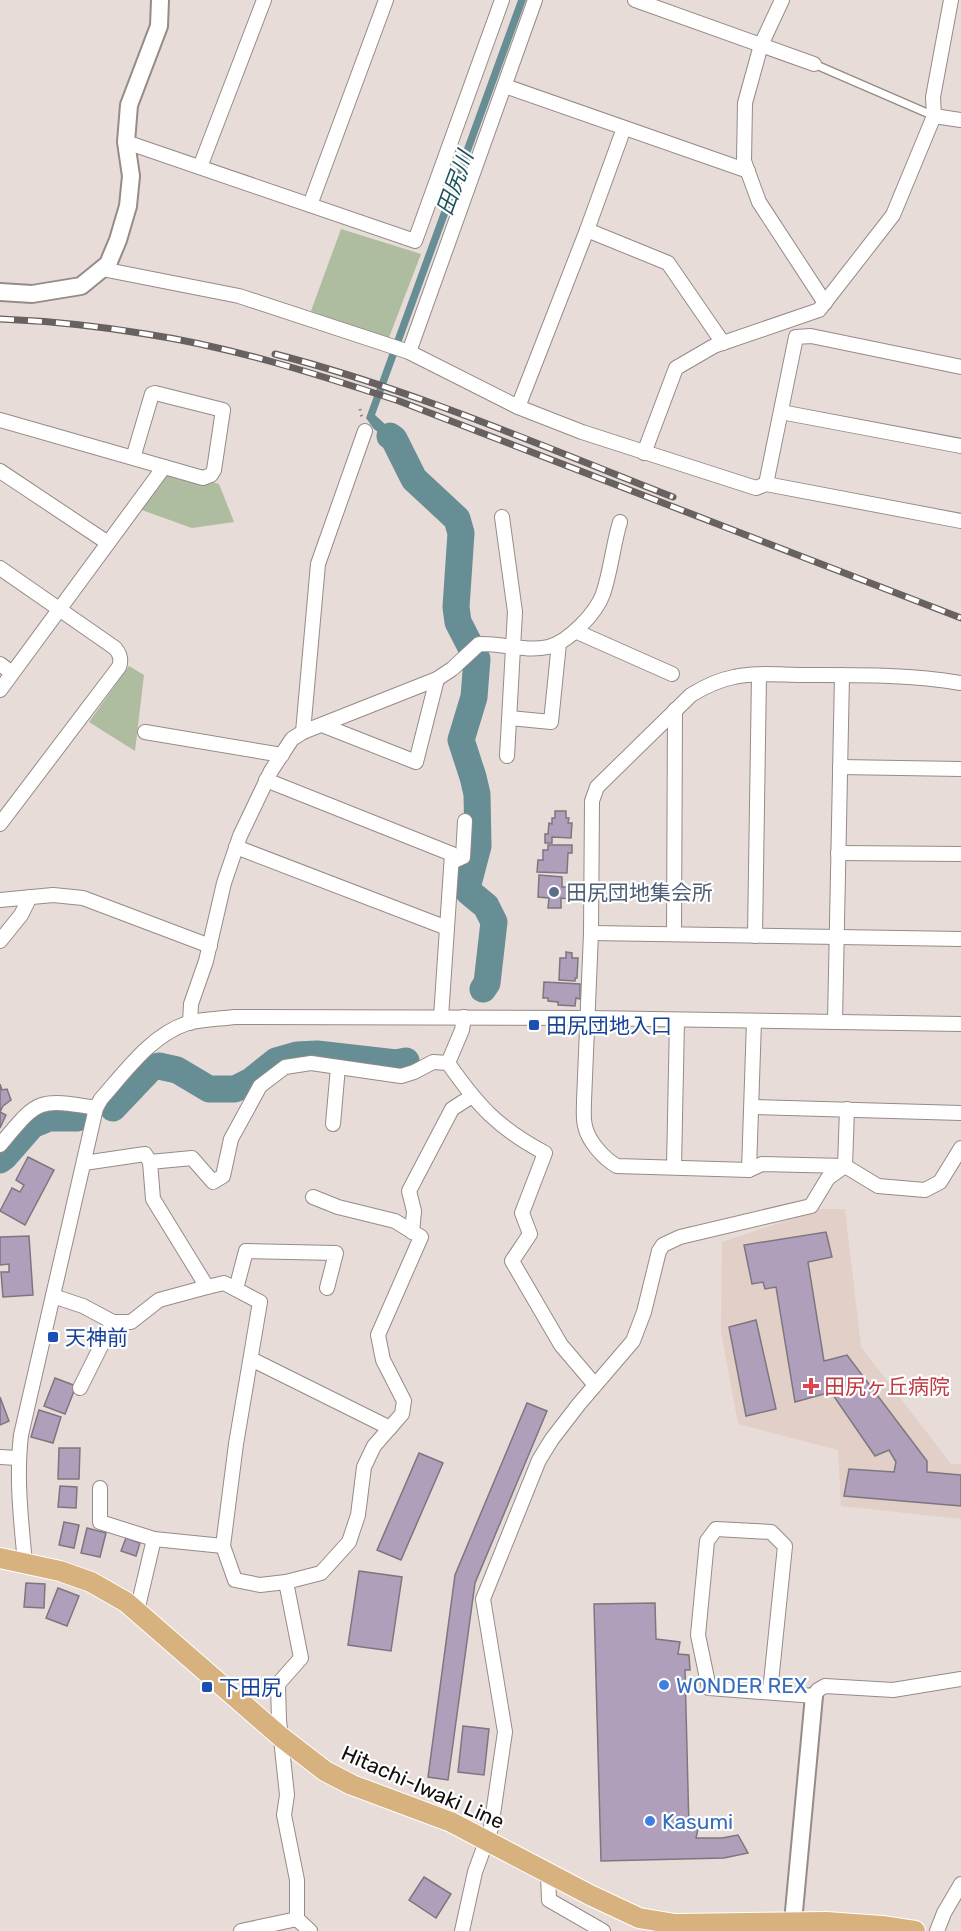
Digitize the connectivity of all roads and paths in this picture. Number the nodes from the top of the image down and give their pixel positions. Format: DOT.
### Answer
graph roads {
  1 [pos="160,0"];
  2 [pos="264,0"];
  3 [pos="387,0"];
  4 [pos="502,0"];
  5 [pos="535,0"];
  6 [pos="635,0"];
  7 [pos="782,0"];
  8 [pos="951,0"];
  9 [pos="654,3"];
  10 [pos="761,45"];
  11 [pos="814,64"];
  12 [pos="505,86"];
  13 [pos="934,116"];
  14 [pos="961,120"];
  15 [pos="624,128"];
  16 [pos="126,142"];
  17 [pos="200,167"];
  18 [pos="748,171"];
  19 [pos="310,205"];
  20 [pos="587,230"];
  21 [pos="102,269"];
  22 [pos="0,292"];
  23 [pos="825,303"];
  24 [pos="723,343"];
  25 [pos="401,350"];
  26 [pos="961,367"];
  27 [pos="518,407"];
  28 [pos="781,412"];
  29 [pos="0,420"];
  30 [pos="365,431"];
  31 [pos="961,447"];
  32 [pos="644,453"];
  33 [pos="133,458"];
  34 [pos="164,467"];
  35 [pos="0,471"];
  36 [pos="766,484"];
  37 [pos="502,517"];
  38 [pos="961,521"];
  39 [pos="620,522"];
  40 [pos="108,543"];
  41 [pos="0,568"];
  42 [pos="59,610"];
  43 [pos="575,631"];
  44 [pos="559,643"];
  45 [pos="514,647"];
  46 [pos="0,664"];
  47 [pos="12,673"];
  48 [pos="672,674"];
  49 [pos="759,675"];
  50 [pos="842,675"];
  51 [pos="437,679"];
  52 [pos="961,683"];
  53 [pos="0,690"];
  54 [pos="675,710"];
  55 [pos="510,718"];
  56 [pos="322,725"];
  57 [pos="145,732"];
  58 [pos="303,732"];
  59 [pos="282,755"];
  60 [pos="507,756"];
  61 [pos="840,767"];
  62 [pos="961,769"];
  63 [pos="266,780"];
  64 [pos="465,821"];
  65 [pos="0,824"];
  66 [pos="236,847"];
  67 [pos="838,853"];
  68 [pos="961,854"];
  69 [pos="452,862"];
  70 [pos="30,897"];
  71 [pos="0,900"];
  72 [pos="447,928"];
  73 [pos="591,933"];
  74 [pos="674,934"];
  75 [pos="755,936"];
  76 [pos="837,937"];
  77 [pos="961,939"];
  78 [pos="0,941"];
  79 [pos="210,946"];
  80 [pos="441,1017"];
  81 [pos="464,1017"];
  82 [pos="588,1018"];
  83 [pos="677,1020"];
  84 [pos="754,1021"];
  85 [pos="835,1022"];
  86 [pos="190,1023"];
  87 [pos="961,1024"];
  88 [pos="448,1063"];
  89 [pos="338,1067"];
  90 [pos="472,1096"];
  91 [pos="752,1107"];
  92 [pos="96,1108"];
  93 [pos="848,1109"];
  94 [pos="961,1113"];
  95 [pos="333,1124"];
  96 [pos="0,1145"];
  97 [pos="961,1148"];
  98 [pos="150,1162"];
  99 [pos="84,1163"];
  100 [pos="845,1166"];
  101 [pos="674,1167"];
  102 [pos="749,1170"];
  103 [pos="313,1197"];
  104 [pos="412,1232"];
  105 [pos="207,1287"];
  106 [pos="327,1288"];
  107 [pos="236,1289"];
  108 [pos="53,1296"];
  109 [pos="113,1322"];
  110 [pos="250,1359"];
  111 [pos="595,1385"];
  112 [pos="80,1388"];
  113 [pos="390,1428"];
  114 [pos="0,1457"];
  115 [pos="18,1458"];
  116 [pos="100,1488"];
  117 [pos="154,1539"];
  118 [pos="223,1546"];
  119 [pos="0,1558"];
  120 [pos="25,1563"];
  121 [pos="286,1582"];
  122 [pos="137,1611"];
  123 [pos="961,1679"];
  124 [pos="770,1692"];
  125 [pos="814,1696"];
  126 [pos="281,1737"];
  127 [pos="487,1840"];
  128 [pos="548,1873"];
  129 [pos="961,1884"];
  130 [pos="297,1919"];
  131 [pos="793,1922"];
  132 [pos="241,1931"];
  133 [pos="310,1931"];
  134 [pos="462,1931"];
  135 [pos="603,1931"];
  136 [pos="915,1931"];
  137 [pos="938,1931"];
  1 -- 16 [label="street"];
  2 -- 17 [label="street"];
  3 -- 19 [label="street"];
  4 -- 19 [label="street"];
  5 -- 12 [label="street"];
  6 -- 9 [label="street"];
  7 -- 10 [label="street"];
  8 -- 13 [label="street"];
  9 -- 10 [label="street"];
  10 -- 11 [label="street"];
  10 -- 18 [label="street"];
  11 -- 13 [label="lane"];
  12 -- 15 [label="street"];
  12 -- 25 [label="street"];
  13 -- 14 [label="street"];
  13 -- 23 [label="street"];
  15 -- 18 [label="street"];
  15 -- 20 [label="street"];
  16 -- 17 [label="street"];
  16 -- 21 [label="street"];
  17 -- 19 [label="street"];
  18 -- 23 [label="street"];
  20 -- 24 [label="street"];
  20 -- 27 [label="street"];
  21 -- 22 [label="street"];
  21 -- 25 [label="street"];
  23 -- 24 [label="street"];
  24 -- 32 [label="street"];
  25 -- 27 [label="street"];
  26 -- 28 [label="street"];
  27 -- 32 [label="street"];
  28 -- 31 [label="street"];
  28 -- 36 [label="street"];
  29 -- 33 [label="street"];
  30 -- 58 [label="street"];
  32 -- 36 [label="street"];
  33 -- 34 [label="street"];
  33 -- 34 [label="street"];
  34 -- 40 [label="street"];
  35 -- 40 [label="street"];
  36 -- 38 [label="street"];
  37 -- 45 [label="street"];
  39 -- 43 [label="street"];
  40 -- 42 [label="street"];
  41 -- 42 [label="street"];
  42 -- 47 [label="street"];
  42 -- 65 [label="street"];
  43 -- 44 [label="street"];
  43 -- 48 [label="street"];
  44 -- 45 [label="street"];
  44 -- 55 [label="street"];
  45 -- 51 [label="street"];
  45 -- 55 [label="street"];
  46 -- 47 [label="street"];
  47 -- 53 [label="street"];
  49 -- 50 [label="street"];
  49 -- 54 [label="street"];
  49 -- 75 [label="street"];
  50 -- 52 [label="street"];
  50 -- 61 [label="street"];
  51 -- 56 [label="street"];
  51 -- 56 [label="street"];
  54 -- 73 [label="street"];
  54 -- 74 [label="street"];
  55 -- 60 [label="street"];
  56 -- 58 [label="street"];
  57 -- 59 [label="street"];
  58 -- 59 [label="street"];
  59 -- 63 [label="street"];
  61 -- 62 [label="street"];
  61 -- 67 [label="street"];
  63 -- 66 [label="street"];
  63 -- 69 [label="street"];
  64 -- 69 [label="street"];
  66 -- 72 [label="street"];
  66 -- 79 [label="street"];
  67 -- 68 [label="street"];
  67 -- 76 [label="street"];
  69 -- 72 [label="street"];
  70 -- 71 [label="street"];
  70 -- 78 [label="street"];
  70 -- 79 [label="street"];
  72 -- 80 [label="street"];
  73 -- 74 [label="street"];
  73 -- 82 [label="street"];
  74 -- 75 [label="street"];
  75 -- 76 [label="street"];
  76 -- 77 [label="street"];
  76 -- 85 [label="street"];
  79 -- 86 [label="street"];
  80 -- 81 [label="street"];
  80 -- 86 [label="street"];
  81 -- 82 [label="street"];
  81 -- 88 [label="street"];
  82 -- 83 [label="street"];
  82 -- 101 [label="street"];
  83 -- 84 [label="street"];
  83 -- 101 [label="street"];
  84 -- 85 [label="street"];
  84 -- 91 [label="street"];
  85 -- 87 [label="street"];
  86 -- 92 [label="street"];
  88 -- 89 [label="street"];
  88 -- 90 [label="street"];
  89 -- 95 [label="street"];
  89 -- 98 [label="street"];
  90 -- 104 [label="street"];
  90 -- 111 [label="street"];
  91 -- 93 [label="street"];
  91 -- 102 [label="street"];
  92 -- 96 [label="street"];
  92 -- 99 [label="street"];
  93 -- 94 [label="street"];
  93 -- 100 [label="street"];
  97 -- 100 [label="street"];
  98 -- 99 [label="street"];
  98 -- 105 [label="street"];
  99 -- 108 [label="street"];
  100 -- 102 [label="street"];
  100 -- 111 [label="street"];
  101 -- 102 [label="street"];
  103 -- 104 [label="street"];
  104 -- 113 [label="street"];
  105 -- 107 [label="street"];
  105 -- 109 [label="street"];
  106 -- 107 [label="street"];
  107 -- 110 [label="street"];
  108 -- 109 [label="street"];
  108 -- 115 [label="street"];
  109 -- 112 [label="street"];
  110 -- 113 [label="street"];
  110 -- 118 [label="street"];
  111 -- 127 [label="street"];
  113 -- 121 [label="street"];
  114 -- 115 [label="street"];
  115 -- 120 [label="street"];
  116 -- 117 [label="street"];
  117 -- 118 [label="street"];
  117 -- 122 [label="street"];
  118 -- 121 [label="street"];
  119 -- 120 [label="main road, Hitachi-Iwaki Line"];
  120 -- 122 [label="main road, Hitachi-Iwaki Line"];
  121 -- 126 [label="street"];
  122 -- 126 [label="main road, Hitachi-Iwaki Line"];
  123 -- 125 [label="street"];
  124 -- 124 [label="street"];
  124 -- 125 [label="street"];
  125 -- 131 [label="street"];
  126 -- 127 [label="main road, Hitachi-Iwaki Line"];
  126 -- 130 [label="street"];
  127 -- 128 [label="main road, Hitachi-Iwaki Line"];
  127 -- 134 [label="street"];
  128 -- 131 [label="main road, Hitachi-Iwaki Line"];
  128 -- 135 [label="street"];
  129 -- 137 [label="street"];
  130 -- 132 [label="street"];
  130 -- 133 [label="street"];
  131 -- 136 [label="main road, Hitachi-Iwaki Line"];
}
